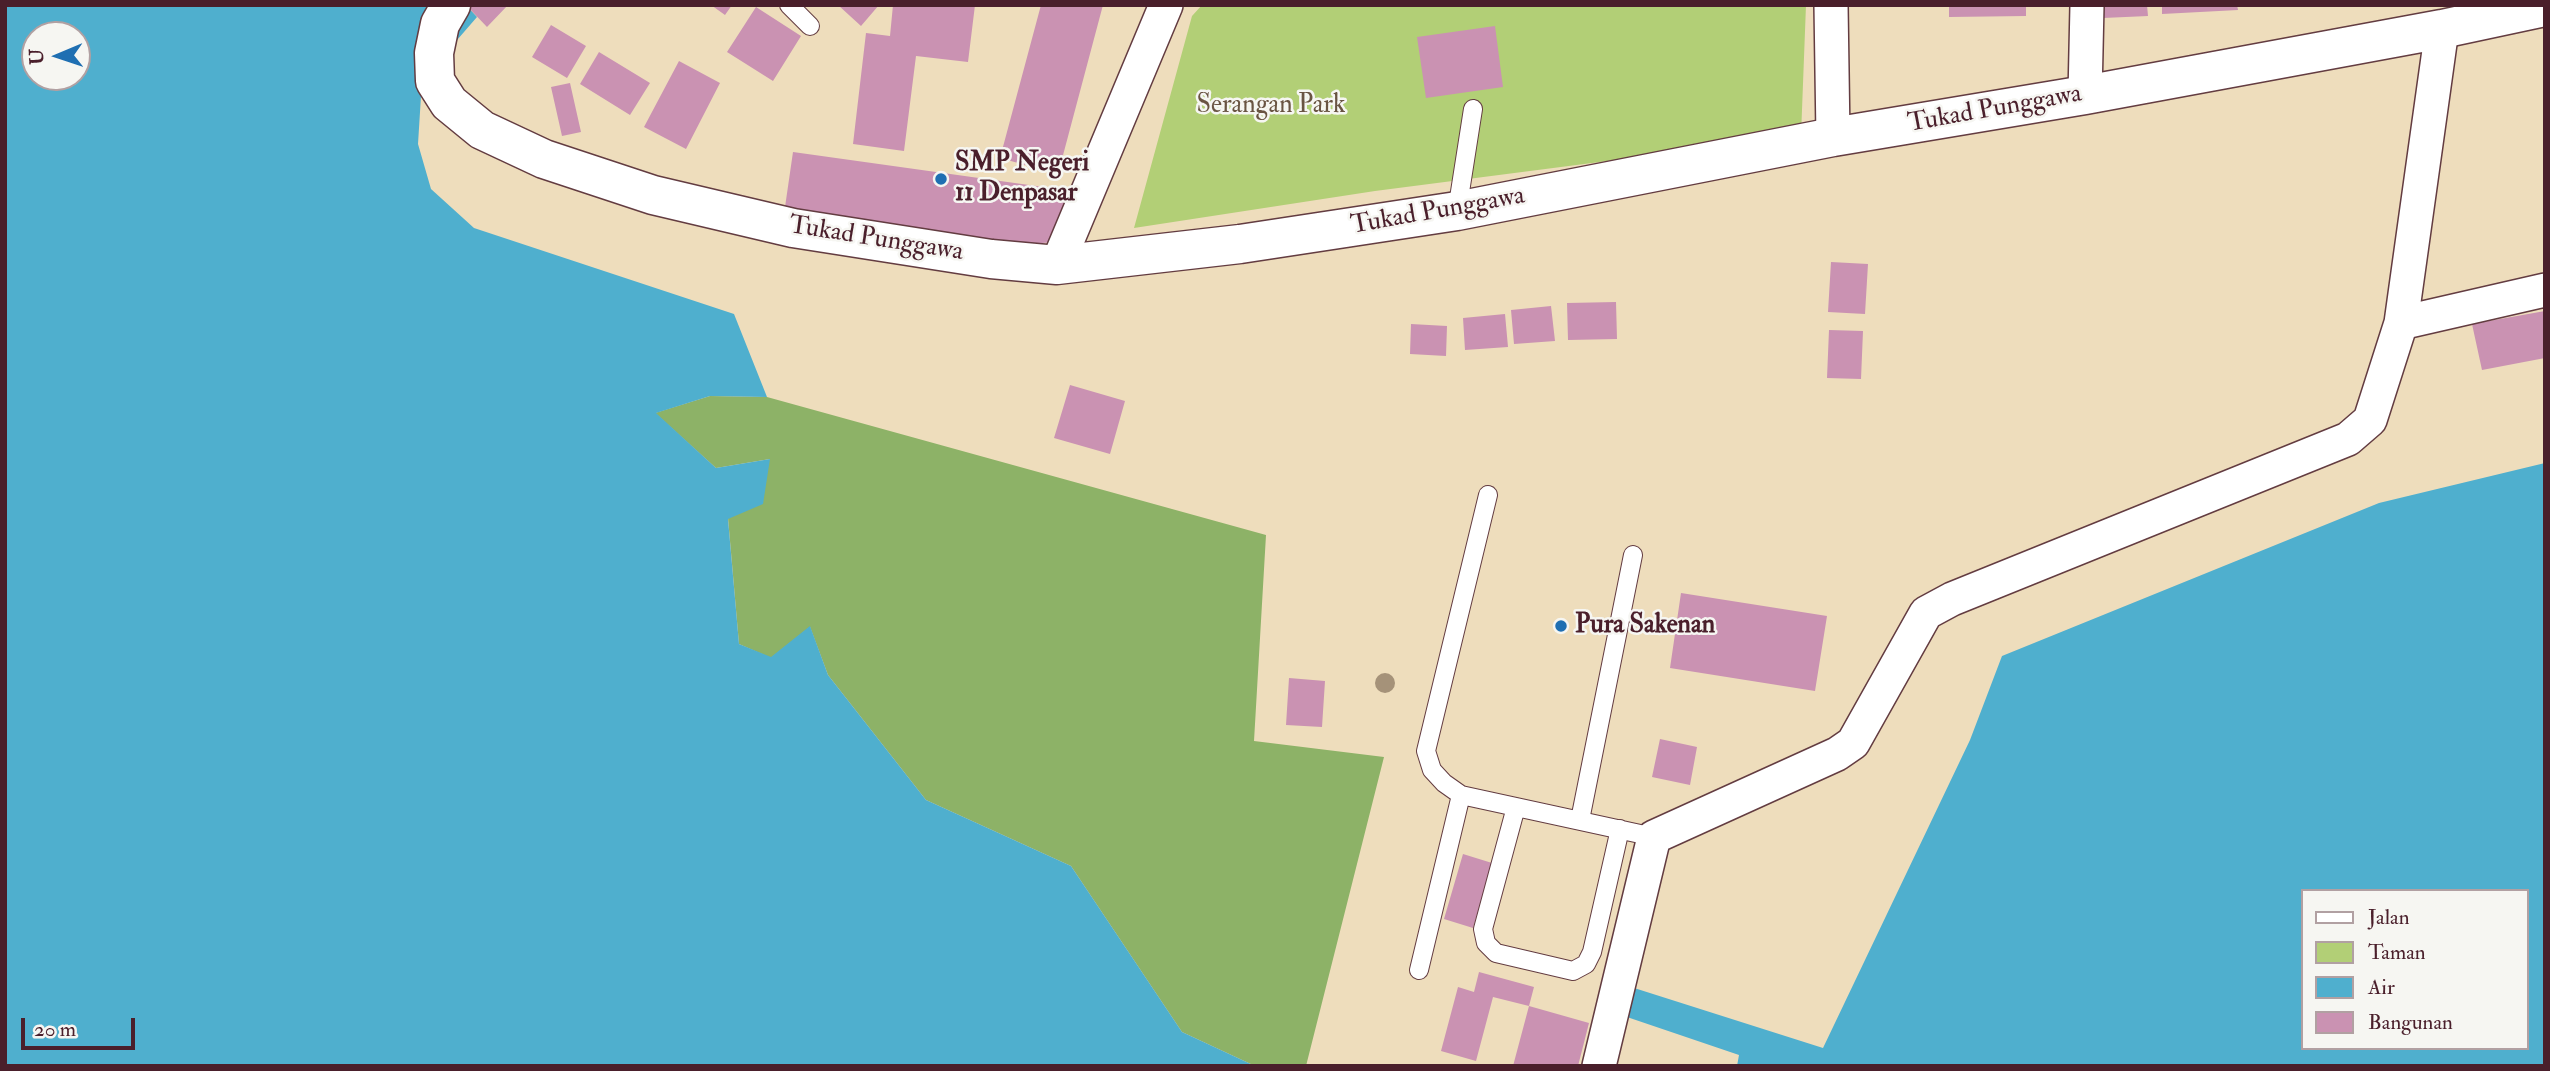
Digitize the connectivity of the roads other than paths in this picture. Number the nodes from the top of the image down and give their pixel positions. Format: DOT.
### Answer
graph roads {
  1 [pos="451,5"];
  2 [pos="789,5"];
  3 [pos="1166,5"];
  4 [pos="1831,5"];
  5 [pos="2087,5"];
  6 [pos="2527,8"];
  7 [pos="810,26"];
  8 [pos="2442,29"];
  9 [pos="2085,95"];
  10 [pos="1473,109"];
  11 [pos="1833,137"];
  12 [pos="1457,211"];
  13 [pos="1057,264"];
  14 [pos="2545,290"];
  15 [pos="2401,323"];
  16 [pos="1488,495"];
  17 [pos="1633,555"];
  18 [pos="1461,795"];
  19 [pos="1516,807"];
  20 [pos="1580,820"];
  21 [pos="1620,829"];
  22 [pos="1654,837"];
  23 [pos="1419,970"];
  24 [pos="1599,1066"];
  1 -- 13 [label="street, Tukad Punggawa"];
  2 -- 7 [label="lane"];
  3 -- 13 [label="street"];
  4 -- 11 [label="street"];
  5 -- 9 [label="street"];
  6 -- 8 [label="street, Tukad Punggawa"];
  8 -- 9 [label="street, Tukad Punggawa"];
  8 -- 15 [label="street"];
  9 -- 11 [label="street, Tukad Punggawa"];
  10 -- 12 [label="lane"];
  11 -- 12 [label="street, Tukad Punggawa"];
  12 -- 13 [label="street, Tukad Punggawa"];
  14 -- 15 [label="street"];
  15 -- 22 [label="street"];
  16 -- 18 [label="lane"];
  17 -- 20 [label="lane"];
  18 -- 19 [label="lane"];
  18 -- 23 [label="lane"];
  19 -- 20 [label="lane"];
  19 -- 21 [label="lane"];
  20 -- 21 [label="lane"];
  21 -- 22 [label="lane"];
  22 -- 24 [label="street"];
}
